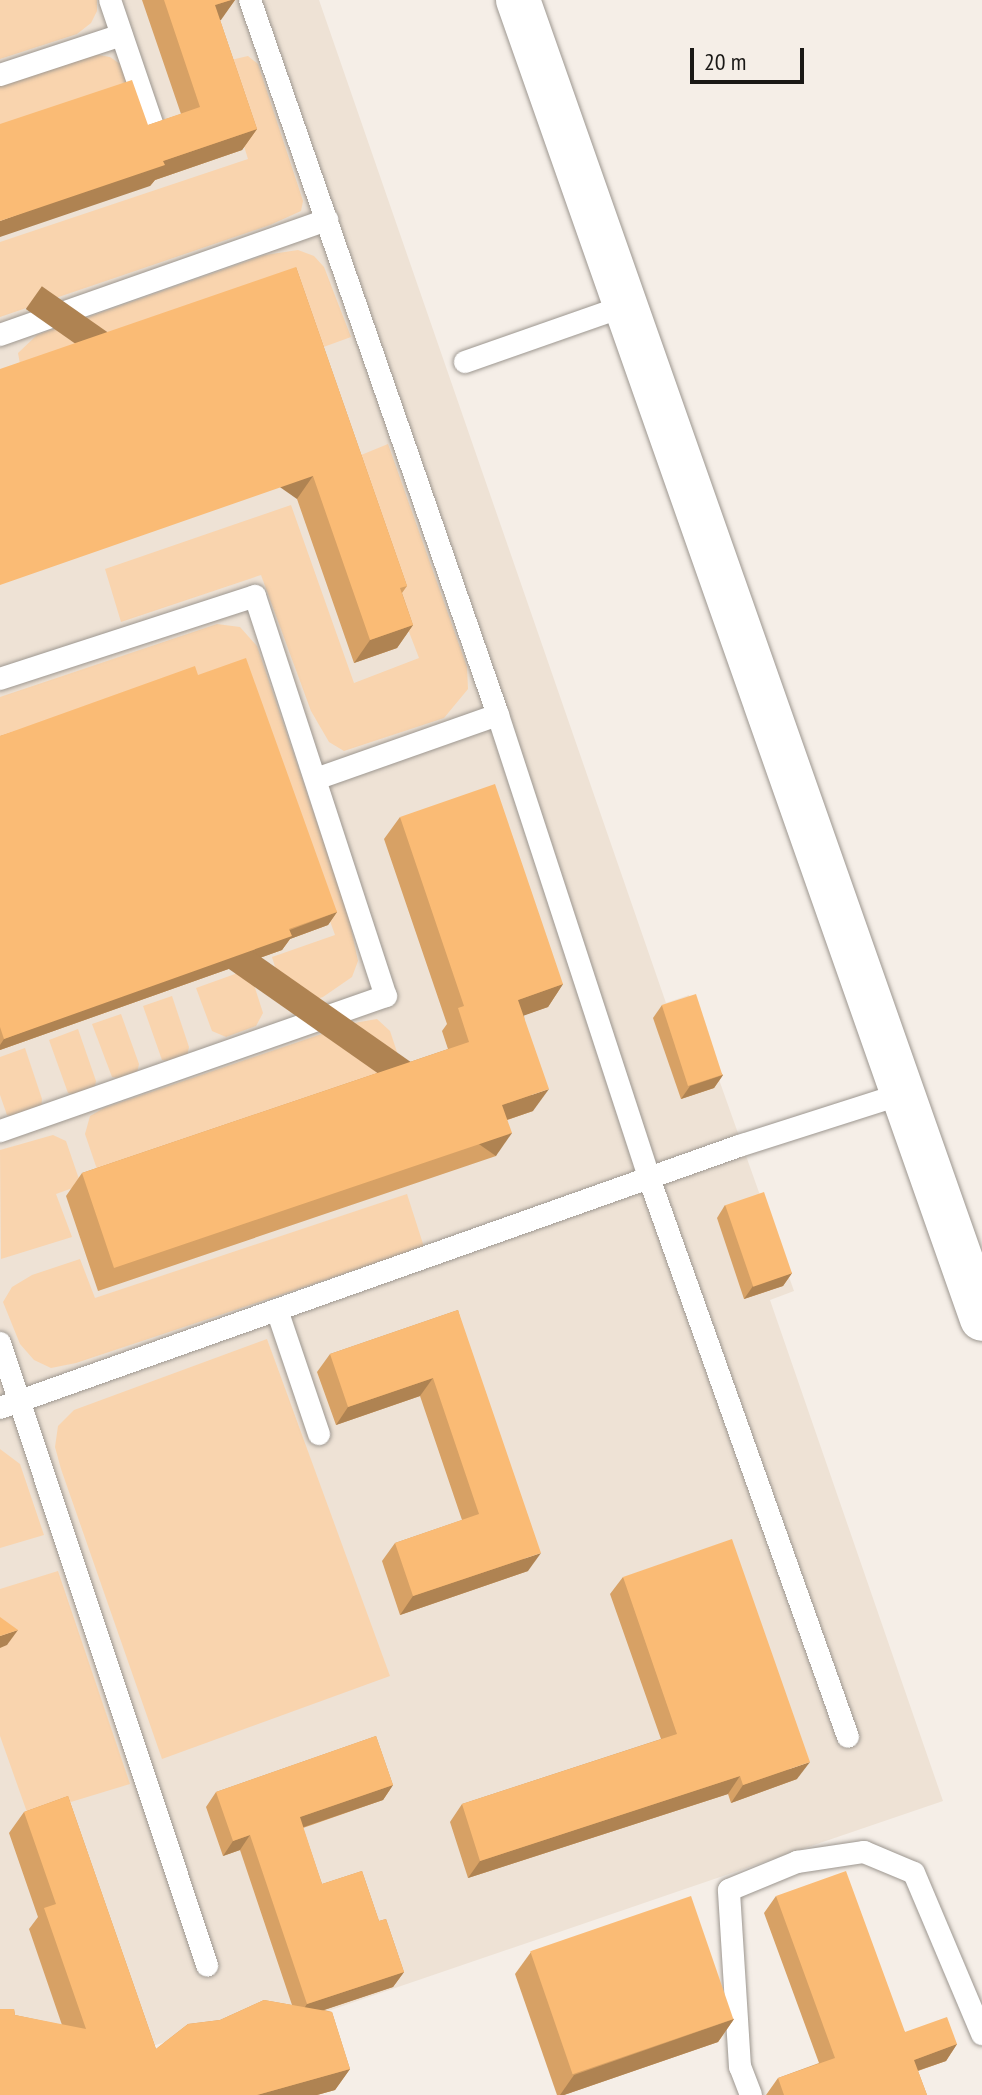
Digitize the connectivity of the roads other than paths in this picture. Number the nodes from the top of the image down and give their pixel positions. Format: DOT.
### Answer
graph roads {
  1 [pos="110,0"];
  2 [pos="250,0"];
  3 [pos="518,0"];
  4 [pos="122,35"];
  5 [pos="0,75"];
  6 [pos="153,126"];
  7 [pos="327,220"];
  8 [pos="625,306"];
  9 [pos="0,335"];
  10 [pos="465,362"];
  11 [pos="0,679"];
  12 [pos="498,715"];
  13 [pos="316,779"];
  14 [pos="902,1094"];
  15 [pos="0,1131"];
  16 [pos="649,1178"];
  17 [pos="277,1310"];
  18 [pos="982,1319"];
  19 [pos="0,1343"];
  20 [pos="10,1404"];
  21 [pos="319,1434"];
  22 [pos="848,1737"];
  23 [pos="207,1965"];
  24 [pos="982,2034"];
  25 [pos="751,2095"];
  1 -- 4 [label="lane"];
  2 -- 7 [label="lane"];
  3 -- 8 [label="main road"];
  4 -- 5 [label="lane"];
  4 -- 6 [label="lane"];
  7 -- 9 [label="lane"];
  7 -- 12 [label="lane"];
  8 -- 10 [label="lane"];
  8 -- 14 [label="main road"];
  11 -- 13 [label="lane"];
  12 -- 13 [label="lane"];
  12 -- 16 [label="lane"];
  13 -- 15 [label="lane"];
  14 -- 16 [label="lane"];
  14 -- 18 [label="main road"];
  16 -- 17 [label="lane"];
  16 -- 22 [label="lane"];
  17 -- 20 [label="lane"];
  17 -- 21 [label="lane"];
  19 -- 20 [label="lane"];
  20 -- 23 [label="lane"];
  24 -- 25 [label="lane"];
}
